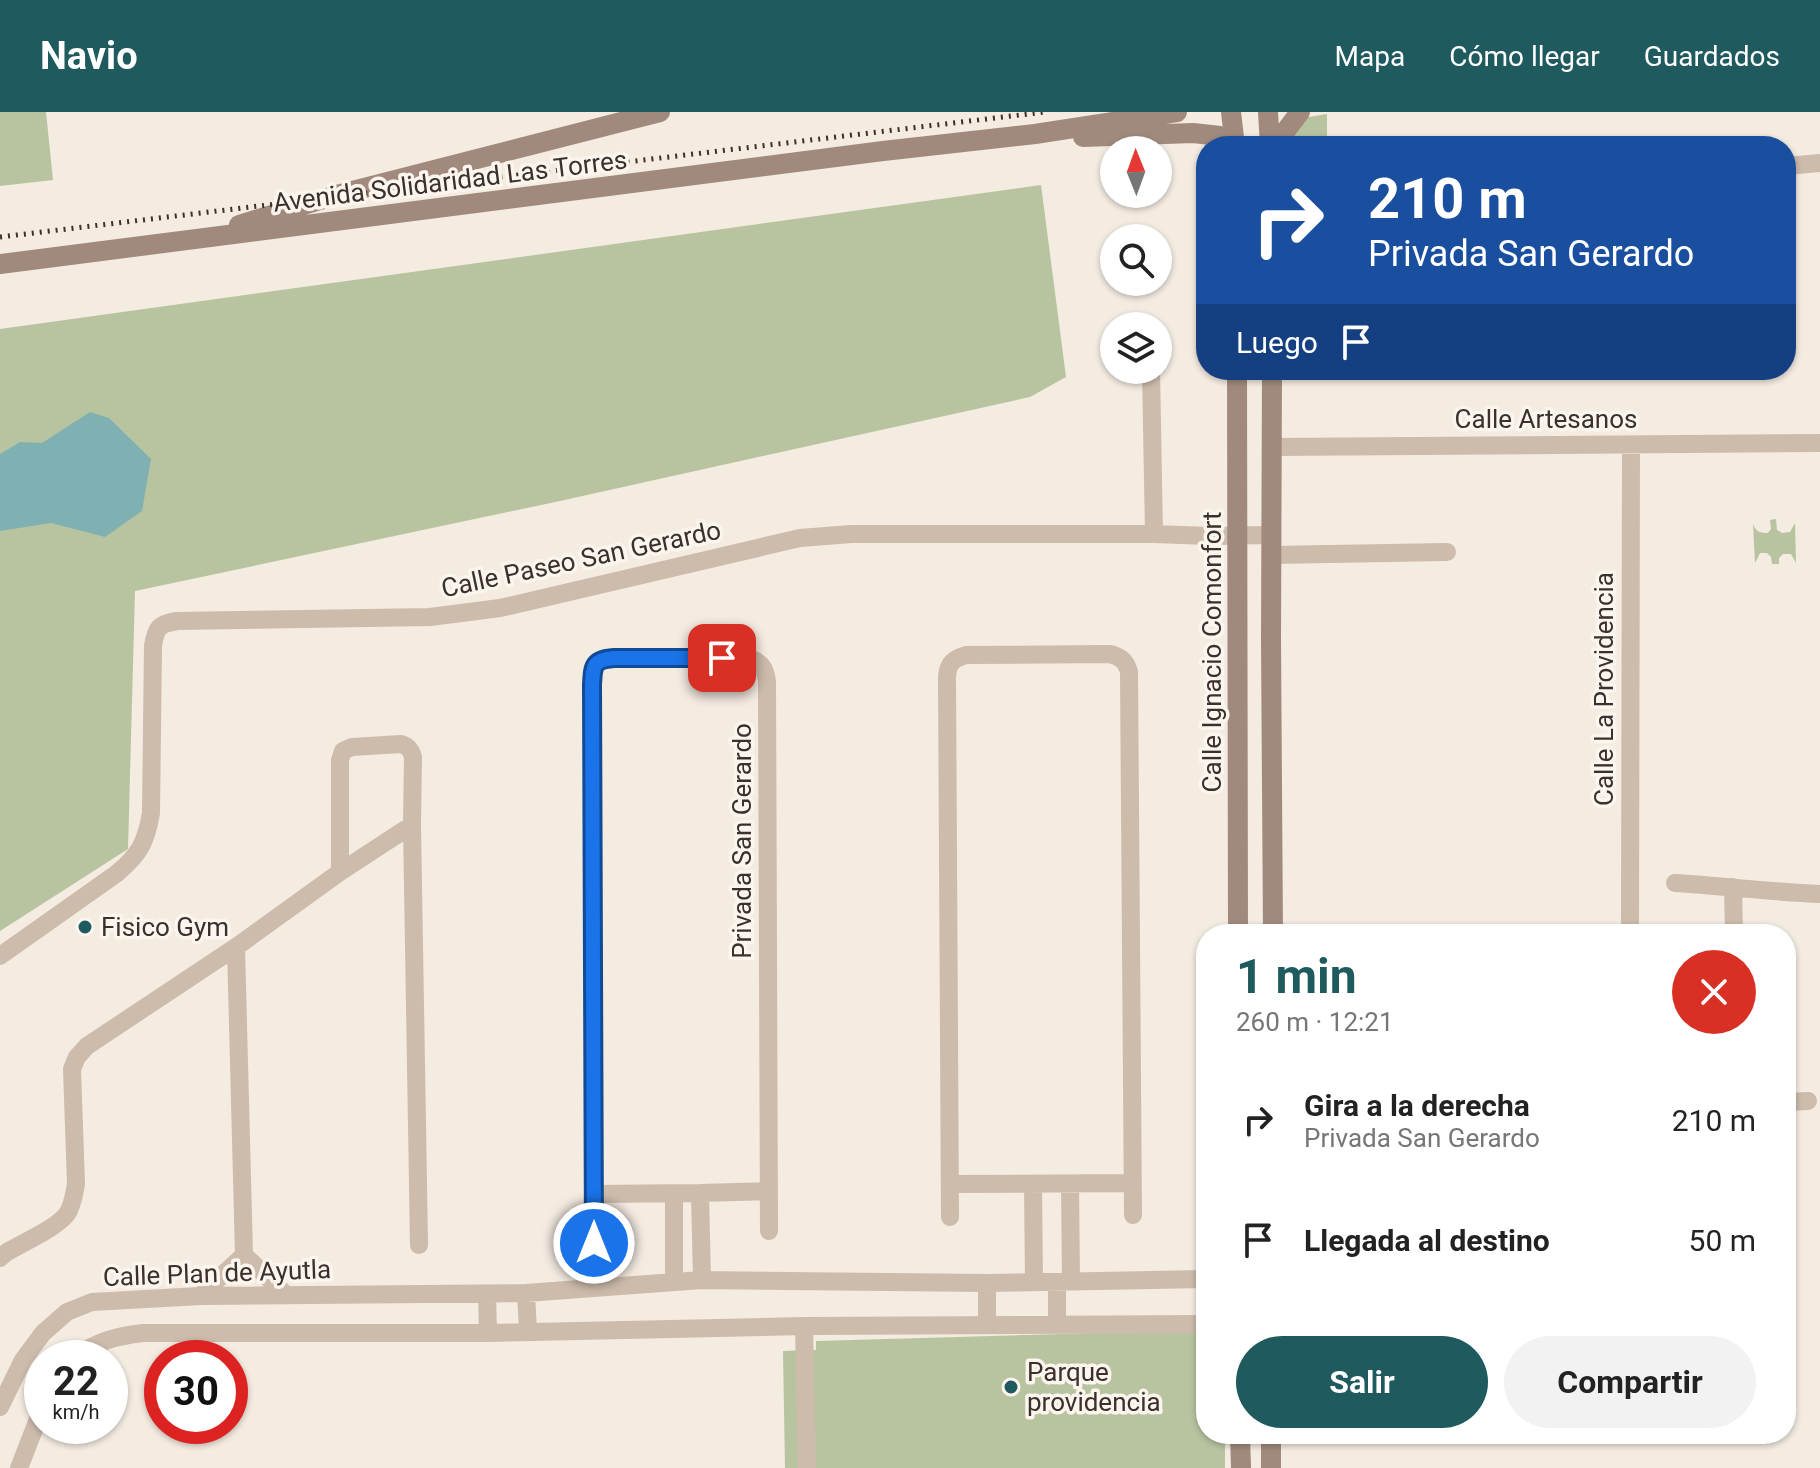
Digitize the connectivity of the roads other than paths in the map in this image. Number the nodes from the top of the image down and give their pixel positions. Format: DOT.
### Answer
graph roads {
  1 [pos="660,112"];
  2 [pos="1177,112"];
  3 [pos="1231,112"];
  4 [pos="1268,112"];
  5 [pos="1300,112"];
  6 [pos="1035,134"];
  7 [pos="1220,136"];
  8 [pos="1232,136"];
  9 [pos="1269,136"];
  10 [pos="1283,136"];
  11 [pos="1820,163"];
  12 [pos="1796,165"];
  13 [pos="201,239"];
  14 [pos="0,264"];
  15 [pos="1237,380"];
  16 [pos="1272,380"];
  17 [pos="1151,384"];
  18 [pos="1820,443"];
  19 [pos="1631,445"];
  20 [pos="1272,447"];
  21 [pos="1154,534"];
  22 [pos="1239,535"];
  23 [pos="1272,545"];
  24 [pos="1447,552"];
  25 [pos="412,825"];
  26 [pos="340,872"];
  27 [pos="1675,883"];
  28 [pos="1733,887"];
  29 [pos="1820,894"];
  30 [pos="1238,924"];
  31 [pos="1273,924"];
  32 [pos="1630,924"];
  33 [pos="1734,924"];
  34 [pos="236,947"];
  35 [pos="0,956"];
  36 [pos="1808,1101"];
  37 [pos="1796,1102"];
  38 [pos="1133,1183"];
  39 [pos="950,1184"];
  40 [pos="1033,1184"];
  41 [pos="1070,1184"];
  42 [pos="769,1191"];
  43 [pos="700,1193"];
  44 [pos="594,1194"];
  45 [pos="674,1194"];
  46 [pos="1133,1215"];
  47 [pos="950,1217"];
  48 [pos="769,1231"];
  49 [pos="594,1243"];
  50 [pos="419,1245"];
  51 [pos="244,1255"];
  52 [pos="0,1258"];
  53 [pos="1196,1279"];
  54 [pos="702,1280"];
  55 [pos="674,1282"];
  56 [pos="1034,1282"];
  57 [pos="1064,1282"];
  58 [pos="987,1283"];
  59 [pos="526,1293"];
  60 [pos="487,1294"];
  61 [pos="286,1295"];
  62 [pos="200,1296"];
  63 [pos="1057,1324"];
  64 [pos="1196,1324"];
  65 [pos="987,1325"];
  66 [pos="804,1326"];
  67 [pos="528,1331"];
  68 [pos="488,1333"];
  69 [pos="107,1340"];
  70 [pos="0,1407"];
  71 [pos="28,1444"];
  72 [pos="1240,1444"];
  73 [pos="1271,1444"];
  74 [pos="19,1468"];
  75 [pos="807,1468"];
  76 [pos="1241,1468"];
  77 [pos="1271,1468"];
  1 -- 13 [label="main road, Avenida Solidaridad Las Torres"];
  2 -- 6 [label="main road, Avenida Solidaridad Las Torres"];
  3 -- 8 [label="main road"];
  4 -- 9 [label="main road"];
  5 -- 10 [label="main road"];
  6 -- 7 [label="main road"];
  6 -- 13 [label="main road, Avenida Solidaridad Las Torres"];
  11 -- 12 [label="street"];
  13 -- 14 [label="main road"];
  15 -- 22 [label="main road, Calle Ignacio Comonfort"];
  16 -- 20 [label="main road"];
  17 -- 21 [label="street"];
  18 -- 19 [label="street, Calle Artesanos"];
  19 -- 20 [label="street, Calle Artesanos"];
  19 -- 32 [label="street, Calle La Providencia"];
  20 -- 23 [label="main road"];
  21 -- 22 [label="street, Calle Paseo San Gerardo"];
  21 -- 35 [label="street, Calle Paseo San Gerardo"];
  22 -- 23 [label="street, Calle Paseo San Gerardo"];
  22 -- 30 [label="main road, Calle Ignacio Comonfort"];
  23 -- 24 [label="street, Calle Paseo San Gerardo"];
  23 -- 31 [label="main road"];
  25 -- 26 [label="street"];
  25 -- 26 [label="street"];
  25 -- 50 [label="street"];
  26 -- 34 [label="street"];
  27 -- 28 [label="street"];
  28 -- 29 [label="street"];
  28 -- 33 [label="street"];
  34 -- 51 [label="street"];
  34 -- 52 [label="street"];
  36 -- 37 [label="street"];
  38 -- 39 [label="street"];
  38 -- 41 [label="street"];
  38 -- 46 [label="street"];
  39 -- 40 [label="street"];
  39 -- 47 [label="street"];
  40 -- 41 [label="street"];
  40 -- 56 [label="street"];
  41 -- 57 [label="street"];
  42 -- 43 [label="street"];
  42 -- 44 [label="street, Privada San Gerardo"];
  42 -- 48 [label="street, Privada San Gerardo"];
  43 -- 45 [label="street"];
  43 -- 54 [label="street"];
  44 -- 45 [label="street"];
  44 -- 49 [label="street, Privada San Gerardo"];
  45 -- 55 [label="street"];
  51 -- 61 [label="street"];
  51 -- 62 [label="street"];
  53 -- 57 [label="street, Calle Plan de Ayutla"];
  54 -- 55 [label="street, Calle Plan de Ayutla"];
  54 -- 58 [label="street, Calle Plan de Ayutla"];
  55 -- 59 [label="street, Calle Plan de Ayutla"];
  56 -- 57 [label="street, Calle Plan de Ayutla"];
  56 -- 58 [label="street, Calle Plan de Ayutla"];
  57 -- 63 [label="street"];
  58 -- 65 [label="street"];
  59 -- 60 [label="street, Calle Plan de Ayutla"];
  59 -- 67 [label="street"];
  60 -- 61 [label="street, Calle Plan de Ayutla"];
  60 -- 68 [label="street"];
  61 -- 62 [label="street, Calle Plan de Ayutla"];
  62 -- 70 [label="street, Calle Plan de Ayutla"];
  63 -- 64 [label="street"];
  63 -- 65 [label="street"];
  65 -- 66 [label="street"];
  66 -- 67 [label="street"];
  66 -- 75 [label="street"];
  67 -- 68 [label="street"];
  68 -- 69 [label="street"];
  71 -- 74 [label="street"];
  72 -- 76 [label="main road"];
  73 -- 77 [label="main road"];
}
